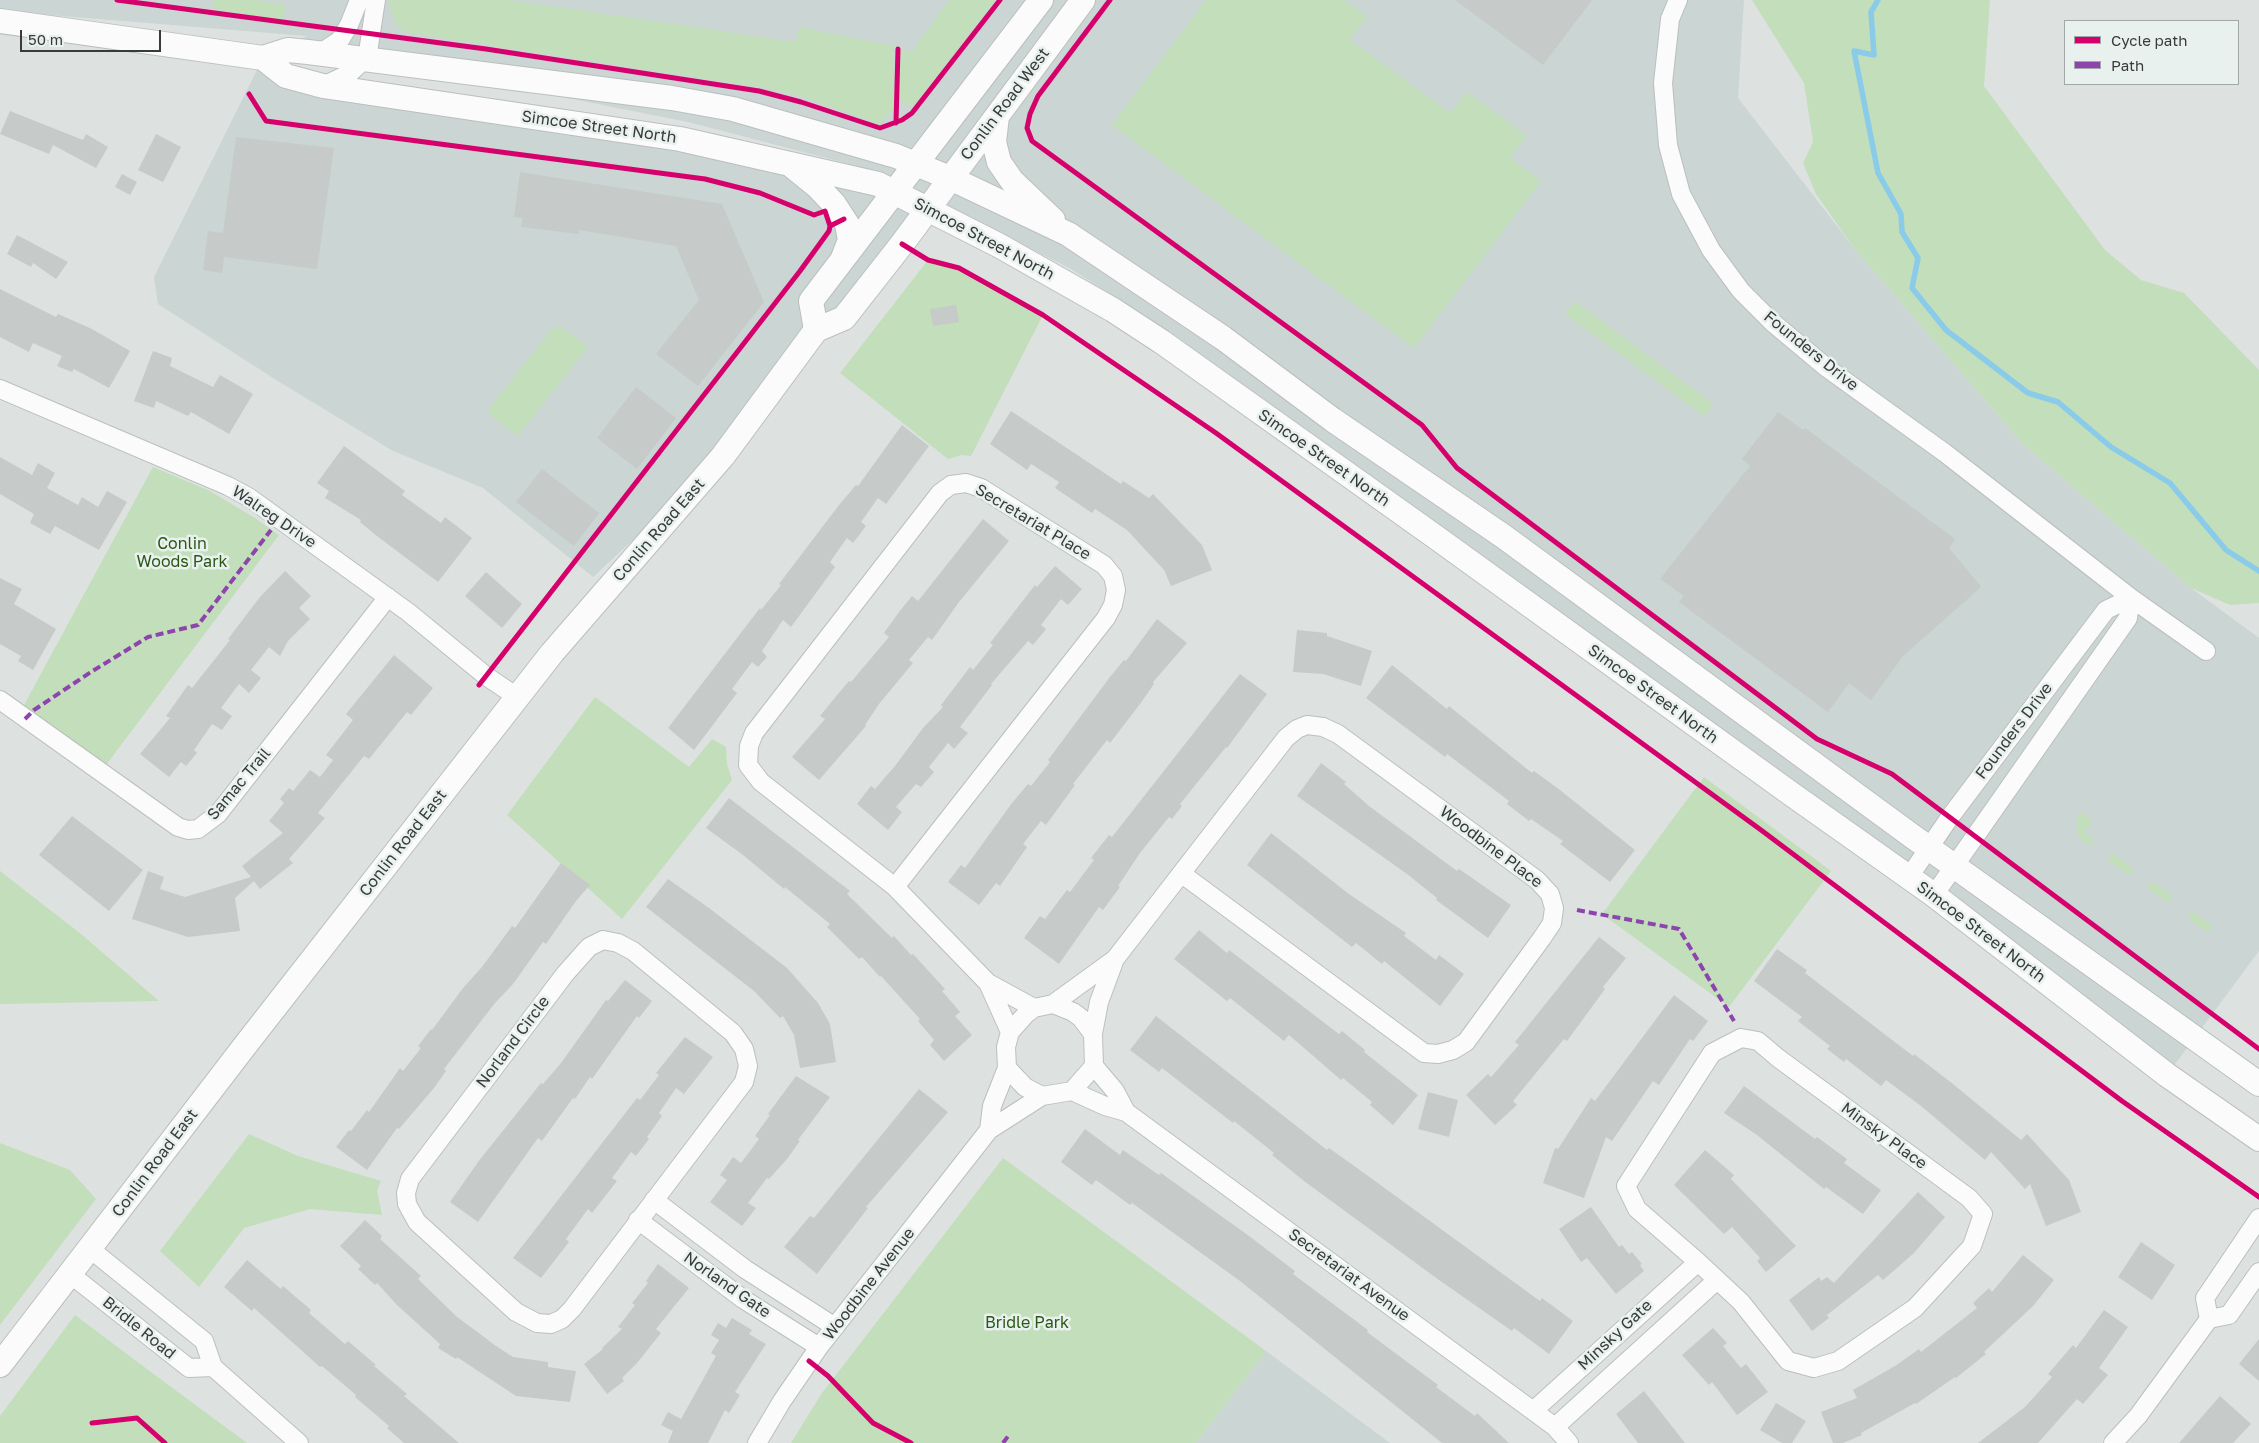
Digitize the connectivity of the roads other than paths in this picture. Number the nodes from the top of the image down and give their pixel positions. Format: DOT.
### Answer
graph roads {
  1 [pos="359,0"];
  2 [pos="376,0"];
  3 [pos="1040,0"];
  4 [pos="1083,0"];
  5 [pos="1678,0"];
  6 [pos="0,21"];
  7 [pos="308,52"];
  8 [pos="263,58"];
  9 [pos="364,60"];
  10 [pos="323,86"];
  11 [pos="997,116"];
  12 [pos="787,162"];
  13 [pos="916,165"];
  14 [pos="950,178"];
  15 [pos="894,192"];
  16 [pos="928,208"];
  17 [pos="1068,234"];
  18 [pos="842,262"];
  19 [pos="816,330"];
  20 [pos="0,389"];
  21 [pos="388,597"];
  22 [pos="2131,598"];
  23 [pos="2206,651"];
  24 [pos="517,697"];
  25 [pos="0,700"];
  26 [pos="1929,848"];
  27 [pos="1954,866"];
  28 [pos="1182,874"];
  29 [pos="1909,877"];
  30 [pos="895,887"];
  31 [pos="1934,894"];
  32 [pos="1115,959"];
  33 [pos="988,983"];
  34 [pos="1053,1004"];
  35 [pos="1034,1008"];
  36 [pos="1010,1032"];
  37 [pos="1093,1034"];
  38 [pos="1094,1066"];
  39 [pos="1008,1068"];
  40 [pos="2259,1084"];
  41 [pos="1072,1091"];
  42 [pos="1042,1096"];
  43 [pos="1126,1112"];
  44 [pos="989,1130"];
  45 [pos="2259,1139"];
  46 [pos="654,1200"];
  47 [pos="2259,1218"];
  48 [pos="638,1220"];
  49 [pos="89,1248"];
  50 [pos="1698,1262"];
  51 [pos="2259,1272"];
  52 [pos="70,1274"];
  53 [pos="1717,1280"];
  54 [pos="2208,1318"];
  55 [pos="835,1327"];
  56 [pos="819,1347"];
  57 [pos="0,1365"];
  58 [pos="212,1367"];
  59 [pos="1534,1410"];
  60 [pos="1555,1427"];
  61 [pos="299,1443"];
  62 [pos="757,1443"];
  63 [pos="1568,1443"];
  64 [pos="2113,1443"];
  1 -- 7 [label="street"];
  2 -- 9 [label="street"];
  3 -- 13 [label="main road"];
  4 -- 11 [label="main road, Conlin Road West"];
  5 -- 22 [label="street, Founders Drive"];
  6 -- 8 [label="main road"];
  7 -- 8 [label="main road"];
  7 -- 9 [label="main road"];
  8 -- 10 [label="main road, Simcoe Street North"];
  9 -- 10 [label="street"];
  9 -- 13 [label="main road"];
  10 -- 12 [label="main road, Simcoe Street North"];
  11 -- 14 [label="main road, Conlin Road West"];
  11 -- 17 [label="main road"];
  12 -- 15 [label="main road, Simcoe Street North"];
  12 -- 18 [label="main road"];
  13 -- 14 [label="main road"];
  13 -- 15 [label="main road"];
  14 -- 16 [label="main road, Conlin Road West"];
  14 -- 17 [label="main road"];
  15 -- 16 [label="main road, Simcoe Street North"];
  15 -- 18 [label="main road"];
  16 -- 19 [label="main road"];
  16 -- 29 [label="main road, Simcoe Street North"];
  17 -- 26 [label="main road"];
  18 -- 19 [label="main road"];
  19 -- 24 [label="main road, Conlin Road East"];
  20 -- 21 [label="street, Walreg Drive"];
  21 -- 24 [label="street, Walreg Drive"];
  21 -- 25 [label="street, Samac Trail"];
  22 -- 23 [label="street, Founders Drive"];
  22 -- 26 [label="street, Founders Drive"];
  22 -- 27 [label="street, Founders Drive"];
  24 -- 49 [label="main road, Conlin Road East"];
  26 -- 27 [label="main road"];
  26 -- 29 [label="street, Founders Drive"];
  27 -- 31 [label="street, Founders Drive"];
  27 -- 40 [label="main road"];
  28 -- 28 [label="street, Woodbine Place"];
  28 -- 32 [label="street, Woodbine Place"];
  29 -- 31 [label="main road, Simcoe Street North"];
  30 -- 30 [label="street, Secretariat Place"];
  30 -- 33 [label="street, Secretariat Place"];
  31 -- 45 [label="main road, Simcoe Street North"];
  32 -- 34 [label="street, Woodbine Place"];
  32 -- 37 [label="street, Woodbine Place"];
  33 -- 35 [label="street, Secretariat Place"];
  33 -- 36 [label="street, Secretariat Place"];
  34 -- 35 [label="street"];
  34 -- 37 [label="street"];
  35 -- 36 [label="street"];
  36 -- 39 [label="street"];
  37 -- 38 [label="street"];
  38 -- 41 [label="street"];
  38 -- 43 [label="street, Secretariat Avenue"];
  39 -- 42 [label="street"];
  39 -- 44 [label="street"];
  41 -- 42 [label="street"];
  41 -- 43 [label="street, Secretariat Avenue"];
  42 -- 44 [label="street, Woodbine Avenue"];
  43 -- 59 [label="street, Secretariat Avenue"];
  44 -- 55 [label="street, Woodbine Avenue"];
  46 -- 48 [label="street, Norland Circle"];
  46 -- 48 [label="street, Norland Circle"];
  46 -- 55 [label="street, Norland Gate"];
  47 -- 54 [label="street"];
  48 -- 56 [label="street, Norland Gate"];
  49 -- 52 [label="main road, Conlin Road East"];
  49 -- 58 [label="street, Bridle Road"];
  50 -- 53 [label="street, Minsky Place"];
  50 -- 53 [label="street, Minsky Place"];
  50 -- 59 [label="street, Minsky Gate"];
  51 -- 54 [label="street"];
  52 -- 57 [label="main road, Conlin Road East"];
  52 -- 58 [label="street, Bridle Road"];
  53 -- 60 [label="street, Minsky Gate"];
  54 -- 64 [label="street"];
  55 -- 56 [label="street, Woodbine Avenue"];
  56 -- 62 [label="street, Woodbine Avenue"];
  58 -- 61 [label="street"];
  59 -- 60 [label="street, Secretariat Avenue"];
  60 -- 63 [label="street, Secretariat Avenue"];
}
